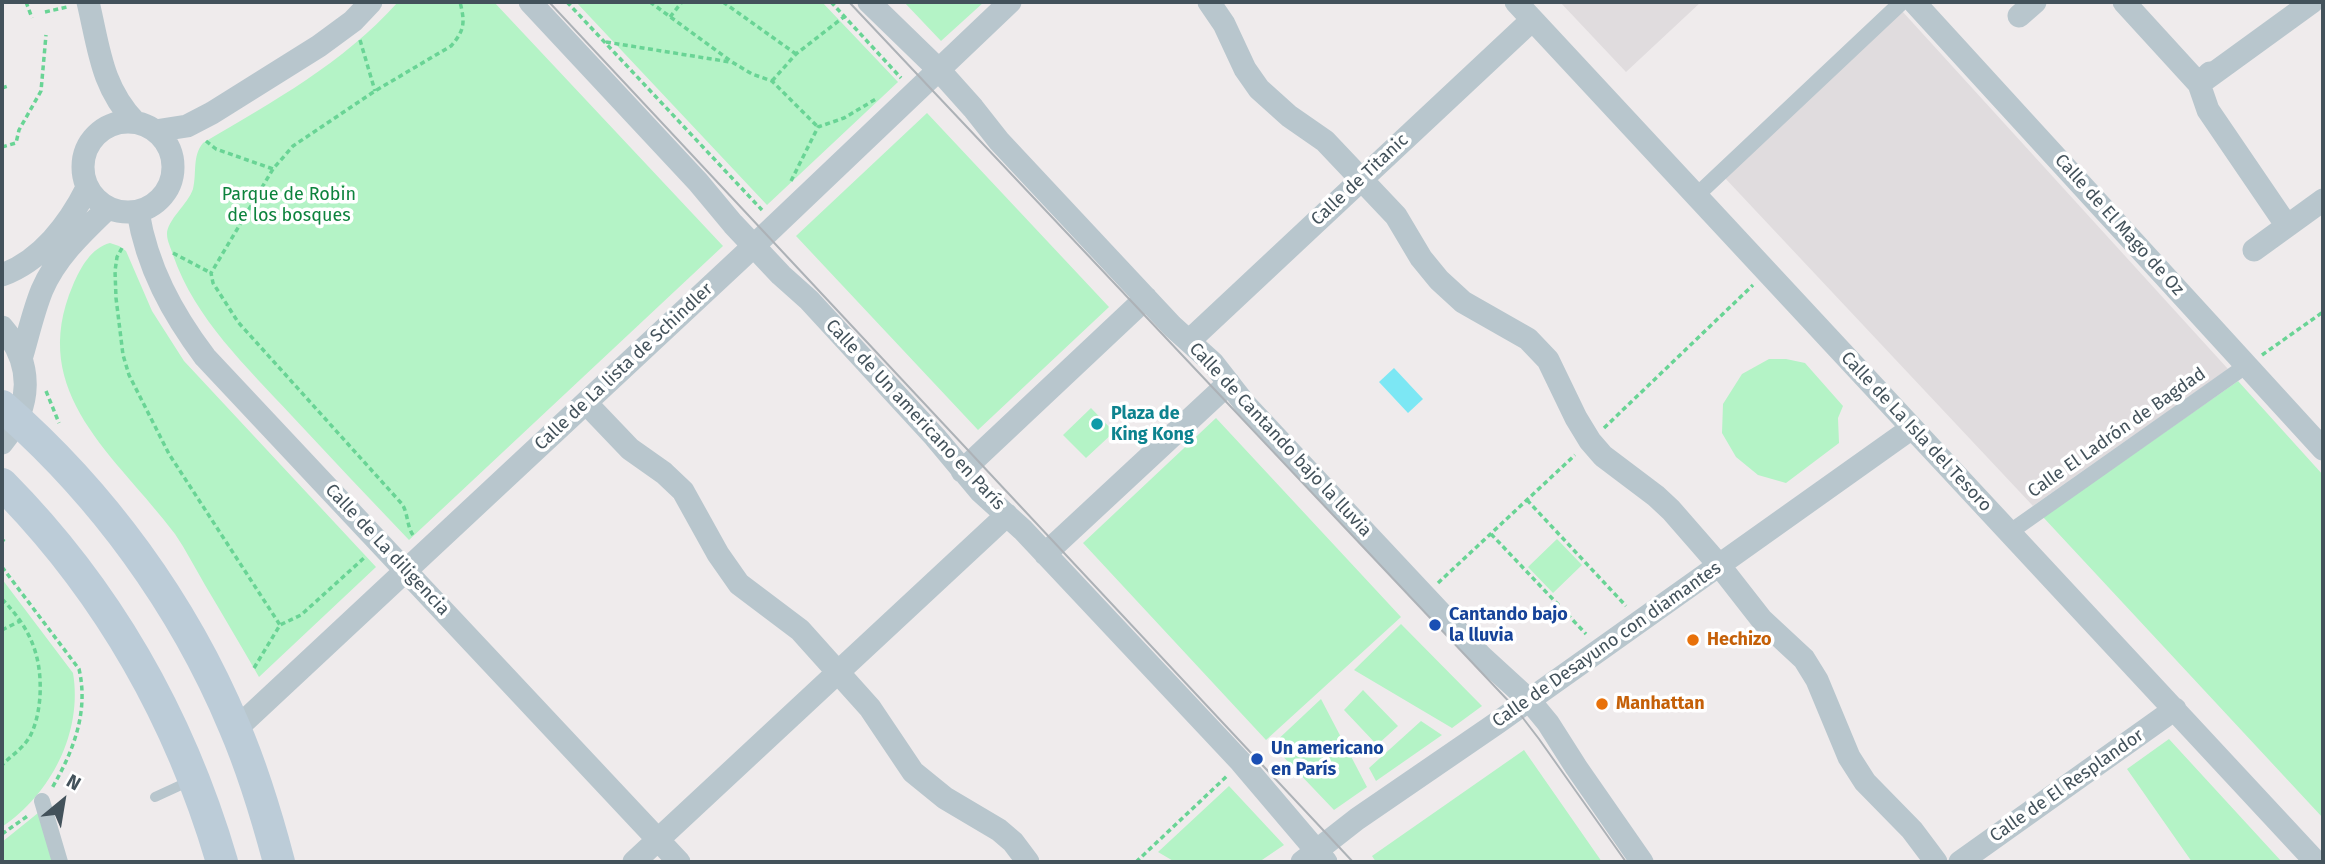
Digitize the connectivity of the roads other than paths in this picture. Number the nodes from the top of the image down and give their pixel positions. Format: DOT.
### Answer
graph roads {
  1 [pos="371,2"];
  2 [pos="530,2"];
  3 [pos="869,2"];
  4 [pos="1010,2"];
  5 [pos="1209,2"];
  6 [pos="1516,2"];
  7 [pos="1902,2"];
  8 [pos="1914,2"];
  9 [pos="2124,2"];
  10 [pos="2284,2"];
  11 [pos="2312,2"];
  12 [pos="77,5"];
  13 [pos="1532,20"];
  14 [pos="939,69"];
  15 [pos="2199,84"];
  16 [pos="145,126"];
  17 [pos="1360,180"];
  18 [pos="87,188"];
  19 [pos="1696,196"];
  20 [pos="2323,200"];
  21 [pos="107,208"];
  22 [pos="138,212"];
  23 [pos="2287,226"];
  24 [pos="753,246"];
  25 [pos="2254,250"];
  26 [pos="2,275"];
  27 [pos="1146,298"];
  28 [pos="2,327"];
  29 [pos="1189,341"];
  30 [pos="20,359"];
  31 [pos="2247,365"];
  32 [pos="1229,383"];
  33 [pos="586,403"];
  34 [pos="7,423"];
  35 [pos="1912,428"];
  36 [pos="2323,449"];
  37 [pos="962,471"];
  38 [pos="2,484"];
  39 [pos="1007,515"];
  40 [pos="2010,532"];
  41 [pos="1045,554"];
  42 [pos="1719,565"];
  43 [pos="406,571"];
  44 [pos="836,672"];
  45 [pos="1529,700"];
  46 [pos="2175,709"];
  47 [pos="236,729"];
  48 [pos="195,779"];
  49 [pos="155,797"];
  50 [pos="41,801"];
  51 [pos="657,839"];
  52 [pos="1315,858"];
  53 [pos="60,862"];
  54 [pos="222,862"];
  55 [pos="279,862"];
  56 [pos="634,862"];
  57 [pos="679,862"];
  58 [pos="1028,862"];
  59 [pos="1642,862"];
  60 [pos="1936,862"];
  61 [pos="1960,862"];
  62 [pos="2316,862"];
  1 -- 16 [label="street"];
  2 -- 24 [label="street, Calle de Un americano en París"];
  3 -- 14 [label="street, Calle de Cantando bajo la lluvia"];
  4 -- 14 [label="street, Calle de La lista de Schindler"];
  5 -- 17 [label="street"];
  6 -- 13 [label="street, Calle de La Isla del Tesoro"];
  7 -- 19 [label="street"];
  8 -- 31 [label="street, Calle de El Mago de Oz"];
  9 -- 15 [label="street"];
  10 -- 15 [label="street"];
  11 -- 15 [label="street"];
  12 -- 16 [label="street"];
  13 -- 17 [label="street, Calle de Titanic"];
  13 -- 19 [label="street, Calle de La Isla del Tesoro"];
  14 -- 24 [label="street, Calle de La lista de Schindler"];
  14 -- 27 [label="street, Calle de Cantando bajo la lluvia"];
  15 -- 23 [label="street"];
  16 -- 18 [label="street"];
  16 -- 22 [label="street"];
  17 -- 29 [label="street, Calle de Titanic"];
  17 -- 42 [label="street"];
  18 -- 21 [label="street"];
  18 -- 26 [label="street"];
  19 -- 35 [label="street, Calle de La Isla del Tesoro"];
  20 -- 23 [label="street"];
  21 -- 22 [label="street"];
  21 -- 30 [label="street"];
  22 -- 43 [label="street, Calle de La diligencia"];
  23 -- 25 [label="street"];
  24 -- 33 [label="street, Calle de La lista de Schindler"];
  24 -- 37 [label="street, Calle de Un americano en París"];
  27 -- 29 [label="street, Calle de Cantando bajo la lluvia"];
  27 -- 37 [label="street"];
  28 -- 30 [label="street"];
  29 -- 32 [label="street, Calle de Cantando bajo la lluvia"];
  30 -- 34 [label="street"];
  31 -- 36 [label="street, Calle de El Mago de Oz"];
  31 -- 40 [label="street, Calle El Ladrón de Bagdad"];
  32 -- 41 [label="street"];
  32 -- 45 [label="street, Calle de Cantando bajo la lluvia"];
  33 -- 43 [label="street, Calle de La lista de Schindler"];
  33 -- 44 [label="street"];
  34 -- 47 [label="main road"];
  35 -- 40 [label="street, Calle de La Isla del Tesoro"];
  35 -- 42 [label="street, Calle de Desayuno con diamantes"];
  37 -- 39 [label="street, Calle de Un americano en París"];
  38 -- 48 [label="main road"];
  39 -- 41 [label="street, Calle de Un americano en París"];
  39 -- 44 [label="street"];
  40 -- 46 [label="street, Calle de La Isla del Tesoro"];
  41 -- 52 [label="street, Calle de Un americano en París"];
  42 -- 45 [label="street, Calle de Desayuno con diamantes"];
  42 -- 60 [label="street"];
  43 -- 47 [label="street, Calle de La lista de Schindler"];
  43 -- 51 [label="street, Calle de La diligencia"];
  44 -- 51 [label="street"];
  44 -- 58 [label="street"];
  45 -- 52 [label="street, Calle de Desayuno con diamantes"];
  45 -- 59 [label="street, Calle de Cantando bajo la lluvia"];
  46 -- 61 [label="street, Calle de El Resplandor"];
  46 -- 62 [label="street, Calle de La Isla del Tesoro"];
  47 -- 55 [label="main road"];
  48 -- 49 [label="lane"];
  48 -- 54 [label="main road"];
  50 -- 53 [label="street"];
  51 -- 56 [label="street"];
  51 -- 57 [label="street, Calle de La diligencia"];
}
